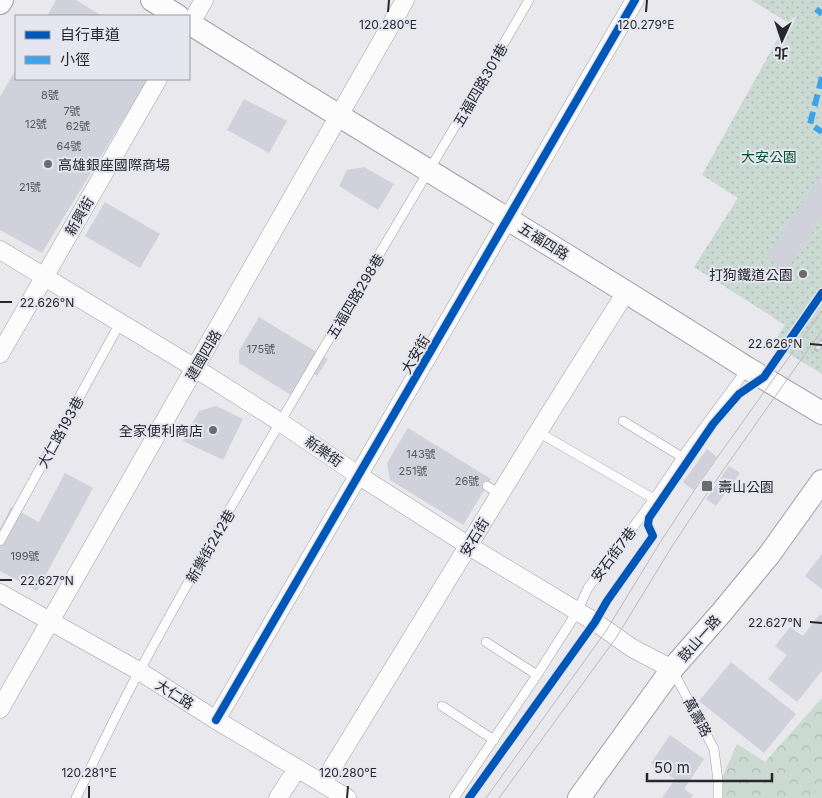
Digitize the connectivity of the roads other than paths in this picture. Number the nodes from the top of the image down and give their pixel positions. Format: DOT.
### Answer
graph roads {
  1 [pos="152,0"];
  2 [pos="204,0"];
  3 [pos="405,0"];
  4 [pos="529,0"];
  5 [pos="635,0"];
  6 [pos="175,15"];
  7 [pos="190,17"];
  8 [pos="190,24"];
  9 [pos="157,80"];
  10 [pos="339,117"];
  11 [pos="430,171"];
  12 [pos="508,218"];
  13 [pos="0,250"];
  14 [pos="44,277"];
  15 [pos="626,292"];
  16 [pos="120,323"];
  17 [pos="0,354"];
  18 [pos="195,368"];
  19 [pos="748,368"];
  20 [pos="822,413"];
  21 [pos="623,420"];
  22 [pos="280,422"];
  23 [pos="538,432"];
  24 [pos="682,457"];
  25 [pos="358,475"];
  26 [pos="822,481"];
  27 [pos="654,499"];
  28 [pos="0,541"];
  29 [pos="469,546"];
  30 [pos="0,593"];
  31 [pos="577,612"];
  32 [pos="49,622"];
  33 [pos="486,642"];
  34 [pos="672,669"];
  35 [pos="139,671"];
  36 [pos="537,675"];
  37 [pos="442,706"];
  38 [pos="0,709"];
  39 [pos="216,720"];
  40 [pos="494,740"];
  41 [pos="296,769"];
  42 [pos="323,783"];
  43 [pos="76,798"];
  44 [pos="278,798"];
  45 [pos="347,798"];
  46 [pos="454,798"];
  47 [pos="579,798"];
  48 [pos="718,798"];
  1 -- 6 [label="street, 五福四路"];
  2 -- 7 [label="street"];
  3 -- 10 [label="street, 建國四路"];
  4 -- 11 [label="lane, 五福四路301巷"];
  5 -- 12 [label="street, 大安街"];
  8 -- 10 [label="street, 五福四路"];
  9 -- 14 [label="street, 新興街"];
  10 -- 11 [label="street, 五福四路"];
  10 -- 18 [label="street, 建國四路"];
  11 -- 12 [label="street, 五福四路"];
  11 -- 22 [label="lane, 五福四路298巷"];
  12 -- 15 [label="street, 五福四路"];
  12 -- 25 [label="street, 大安街"];
  13 -- 14 [label="street, 新樂街"];
  14 -- 16 [label="street, 新樂街"];
  14 -- 17 [label="street, 新興街"];
  15 -- 19 [label="street, 五福四路"];
  15 -- 23 [label="street, 安石街"];
  16 -- 18 [label="street, 新樂街"];
  16 -- 28 [label="lane, 大仁路193巷"];
  18 -- 22 [label="street, 新樂街"];
  18 -- 32 [label="street, 建國四路"];
  19 -- 20 [label="street, 五福四路"];
  19 -- 24 [label="lane, 安石街7巷"];
  21 -- 24 [label="lane"];
  22 -- 25 [label="street, 新樂街"];
  22 -- 35 [label="lane, 新樂街242巷"];
  23 -- 27 [label="lane"];
  23 -- 29 [label="street, 安石街"];
  24 -- 27 [label="lane, 安石街7巷"];
  25 -- 29 [label="street, 新樂街"];
  25 -- 39 [label="street, 大安街"];
  26 -- 34 [label="street, 鼓山一路"];
  27 -- 31 [label="lane, 安石街7巷"];
  29 -- 31 [label="street, 新樂街"];
  29 -- 42 [label="street, 安石街"];
  30 -- 32 [label="street, 大仁路"];
  31 -- 34 [label="street, 新樂街"];
  31 -- 36 [label="lane, 安石街7巷"];
  32 -- 35 [label="street, 大仁路"];
  32 -- 38 [label="street, 建國四路"];
  33 -- 36 [label="lane"];
  34 -- 47 [label="street, 鼓山一路"];
  34 -- 48 [label="lane, 萬壽路"];
  35 -- 39 [label="street, 大仁路"];
  35 -- 43 [label="lane, 新樂街242巷"];
  36 -- 40 [label="lane, 安石街7巷"];
  37 -- 40 [label="lane"];
  39 -- 41 [label="street, 大仁路"];
  40 -- 46 [label="lane, 安石街7巷"];
  41 -- 42 [label="street, 大仁路"];
  41 -- 44 [label="street"];
  42 -- 45 [label="street, 大仁路"];
}
